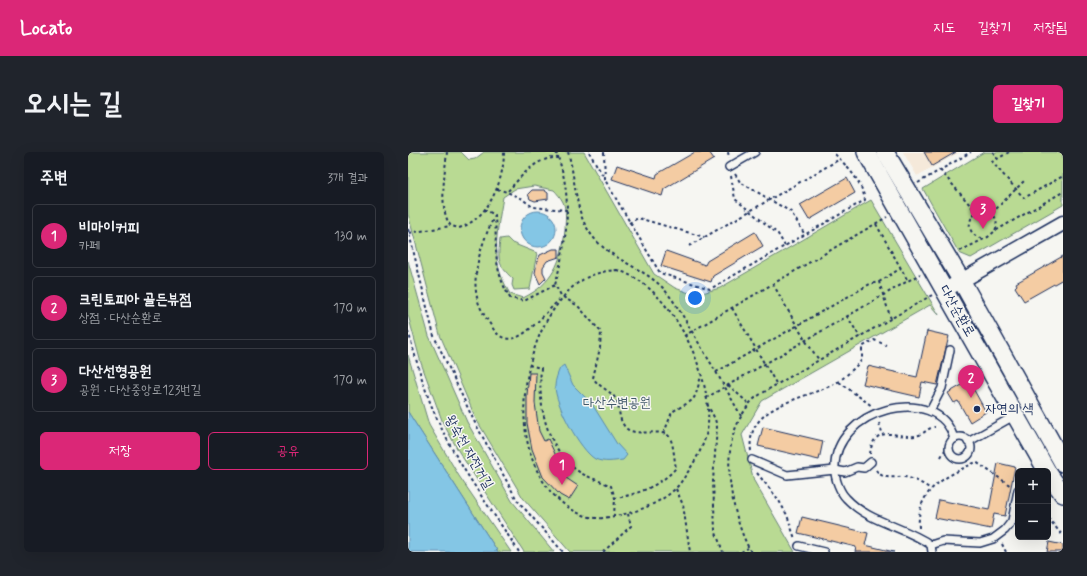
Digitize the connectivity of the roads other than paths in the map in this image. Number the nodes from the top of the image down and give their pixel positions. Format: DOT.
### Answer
graph roads {
  1 [pos="755,152"];
  2 [pos="866,152"];
  3 [pos="885,152"];
  4 [pos="729,167"];
  5 [pos="1063,223"];
  6 [pos="961,280"];
  7 [pos="938,292"];
  8 [pos="950,350"];
  9 [pos="930,411"];
  10 [pos="1014,416"];
  11 [pos="954,439"];
  12 [pos="968,442"];
  13 [pos="752,460"];
  14 [pos="871,462"];
  15 [pos="1063,463"];
  16 [pos="1045,468"];
  17 [pos="835,470"];
  18 [pos="1051,478"];
  19 [pos="1014,488"];
  20 [pos="1063,494"];
  21 [pos="800,546"];
  22 [pos="932,548"];
  23 [pos="824,552"];
  1 -- 4 [label="lane"];
  2 -- 7 [label="street, 다산순환로"];
  3 -- 6 [label="street, 다산순환로"];
  5 -- 6 [label="street"];
  6 -- 7 [label="street"];
  6 -- 15 [label="street, 다산순환로"];
  7 -- 10 [label="street, 다산순환로"];
  8 -- 9 [label="lane"];
  9 -- 11 [label="lane"];
  9 -- 17 [label="lane"];
  10 -- 12 [label="lane"];
  10 -- 16 [label="street, 다산순환로"];
  11 -- 12 [label="lane"];
  11 -- 12 [label="lane"];
  13 -- 17 [label="lane"];
  14 -- 17 [label="lane"];
  17 -- 22 [label="lane"];
  18 -- 20 [label="street, 다산순환로"];
  19 -- 22 [label="lane"];
  21 -- 23 [label="lane"];
}
